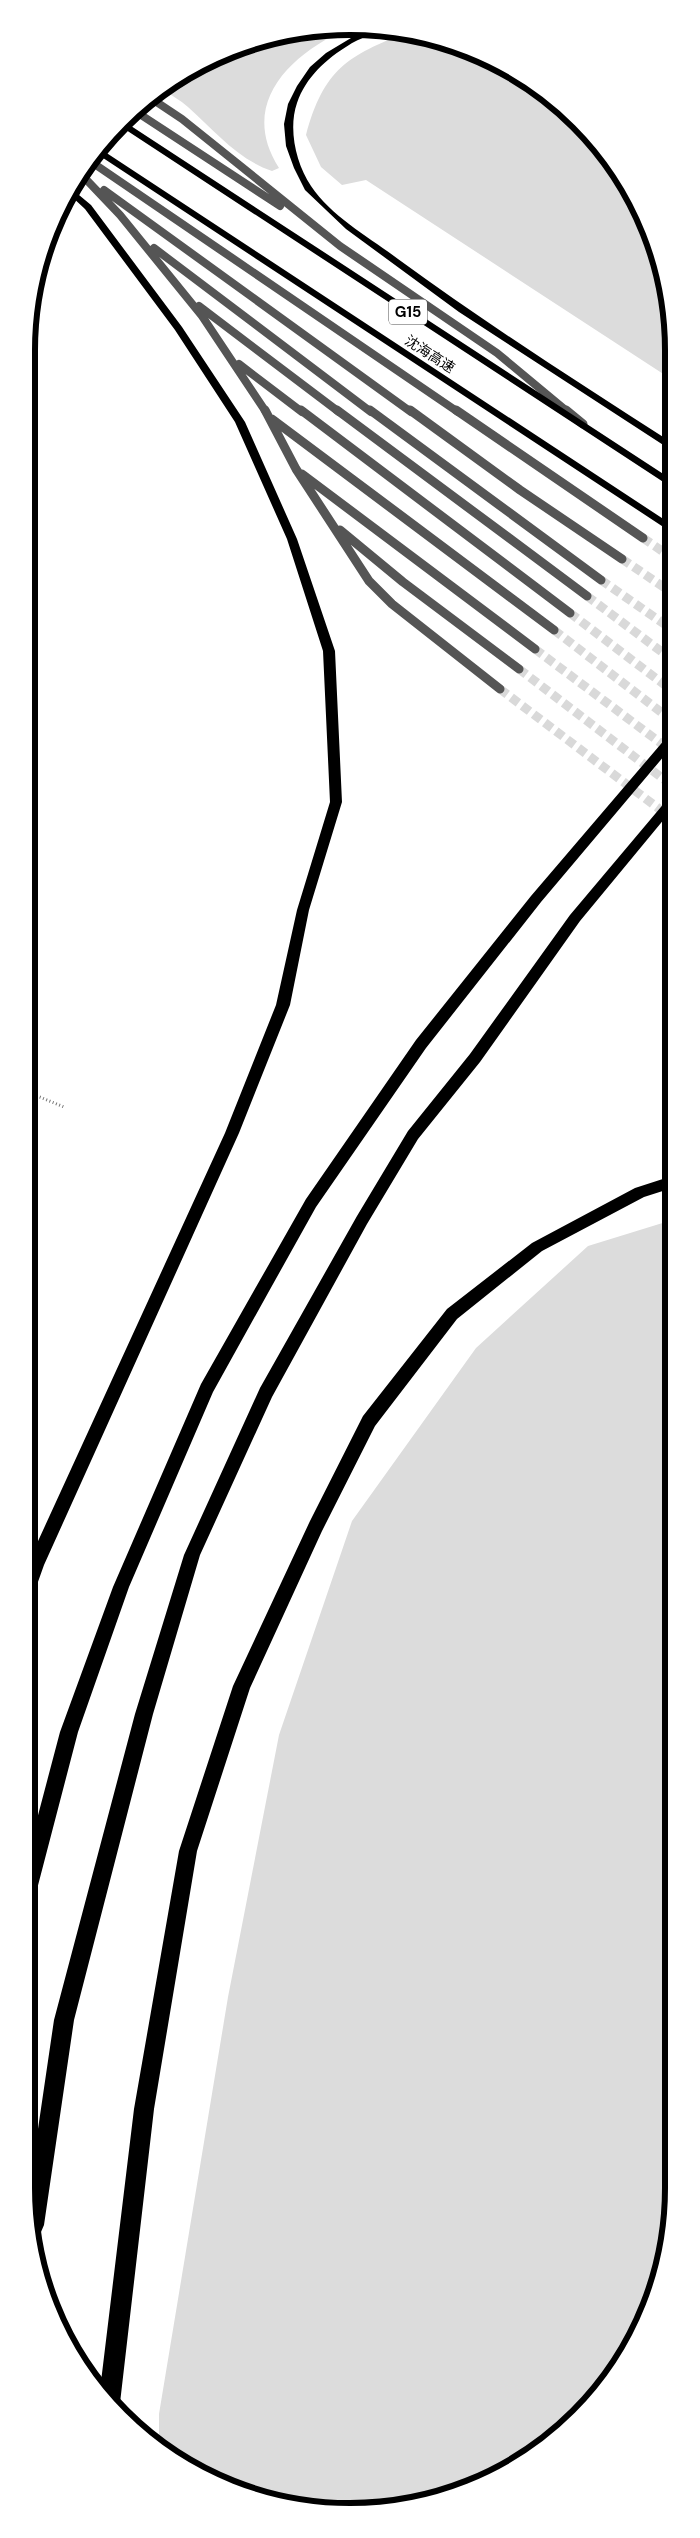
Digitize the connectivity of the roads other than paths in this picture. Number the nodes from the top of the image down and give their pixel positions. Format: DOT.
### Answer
graph roads {
  1 [pos="362,36"];
  2 [pos="156,102"];
  3 [pos="140,115"];
  4 [pos="126,128"];
  5 [pos="103,155"];
  6 [pos="95,165"];
  7 [pos="86,178"];
  8 [pos="85,179"];
  9 [pos="75,195"];
  10 [pos="138,236"];
  11 [pos="340,246"];
  12 [pos="185,295"];
  13 [pos="231,358"];
  14 [pos="270,418"];
  15 [pos="604,441"];
  16 [pos="665,443"];
  17 [pos="296,469"];
  18 [pos="665,480"];
  19 [pos="328,521"];
  20 [pos="665,525"];
  21 [pos="643,538"];
  22 [pos="622,559"];
  23 [pos="601,580"];
  24 [pos="587,596"];
  25 [pos="570,613"];
  26 [pos="554,630"];
  27 [pos="535,649"];
  28 [pos="519,670"];
  29 [pos="500,689"];
  30 [pos="665,747"];
  31 [pos="665,810"];
  32 [pos="665,1184"];
  33 [pos="35,1569"];
  34 [pos="35,1862"];
  35 [pos="36,2210"];
  36 [pos="110,2393"];
  1 -- 16 [label="highway"];
  2 -- 11 [label="lane"];
  3 -- 11 [label="lane"];
  4 -- 15 [label="highway, 沈海高速 / G15"];
  5 -- 20 [label="highway, 沈海高速 / G15"];
  6 -- 21 [label="lane"];
  7 -- 22 [label="lane"];
  8 -- 10 [label="lane"];
  9 -- 33 [label="highway"];
  10 -- 12 [label="lane"];
  10 -- 23 [label="lane"];
  11 -- 15 [label="lane"];
  12 -- 13 [label="lane"];
  12 -- 24 [label="lane"];
  13 -- 14 [label="lane"];
  13 -- 25 [label="lane"];
  14 -- 17 [label="lane"];
  14 -- 26 [label="lane"];
  15 -- 18 [label="highway, 沈海高速 / G15"];
  17 -- 19 [label="lane"];
  17 -- 27 [label="lane"];
  19 -- 28 [label="lane"];
  19 -- 29 [label="lane"];
  30 -- 34 [label="highway"];
  31 -- 35 [label="highway"];
  32 -- 36 [label="highway"];
}
